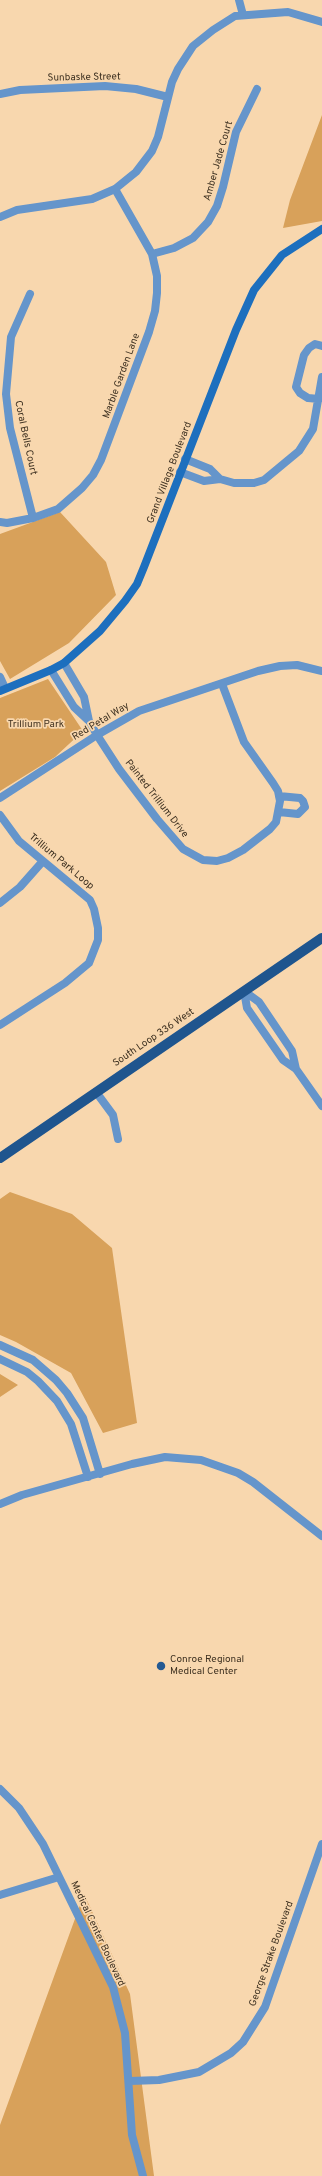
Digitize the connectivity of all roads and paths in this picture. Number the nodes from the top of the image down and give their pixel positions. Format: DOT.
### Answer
graph roads {
  1 [pos="239,0"];
  2 [pos="243,15"];
  3 [pos="322,22"];
  4 [pos="257,89"];
  5 [pos="0,94"];
  6 [pos="168,97"];
  7 [pos="115,189"];
  8 [pos="0,218"];
  9 [pos="322,229"];
  10 [pos="152,254"];
  11 [pos="30,294"];
  12 [pos="322,346"];
  13 [pos="322,376"];
  14 [pos="319,399"];
  15 [pos="185,459"];
  16 [pos="180,472"];
  17 [pos="220,479"];
  18 [pos="33,518"];
  19 [pos="2,525"];
  20 [pos="64,663"];
  21 [pos="51,670"];
  22 [pos="322,671"];
  23 [pos="0,677"];
  24 [pos="222,684"];
  25 [pos="3,690"];
  26 [pos="89,721"];
  27 [pos="97,735"];
  28 [pos="279,796"];
  29 [pos="0,798"];
  30 [pos="279,812"];
  31 [pos="0,815"];
  32 [pos="43,861"];
  33 [pos="0,903"];
  34 [pos="322,938"];
  35 [pos="244,991"];
  36 [pos="0,1025"];
  37 [pos="296,1069"];
  38 [pos="96,1092"];
  39 [pos="322,1106"];
  40 [pos="118,1139"];
  41 [pos="2,1156"];
  42 [pos="0,1345"];
  43 [pos="0,1359"];
  44 [pos="100,1474"];
  45 [pos="88,1477"];
  46 [pos="0,1504"];
  47 [pos="322,1536"];
  48 [pos="0,1789"];
  49 [pos="322,1844"];
  50 [pos="60,1877"];
  51 [pos="0,1895"];
  52 [pos="130,2081"];
  53 [pos="143,2176"];
  1 -- 2 [label="street"];
  2 -- 3 [label="street"];
  2 -- 6 [label="street"];
  4 -- 10 [label="street, Amber Jade Court"];
  5 -- 6 [label="street, Sunbaske Street"];
  6 -- 7 [label="street"];
  7 -- 8 [label="street"];
  7 -- 10 [label="street, Marble Garden Lane"];
  9 -- 15 [label="street, Grand Village Boulevard"];
  10 -- 18 [label="street, Marble Garden Lane"];
  11 -- 18 [label="street, Coral Bells Court"];
  12 -- 14 [label="street"];
  13 -- 14 [label="street"];
  14 -- 17 [label="street"];
  15 -- 16 [label="street, Grand Village Boulevard"];
  15 -- 17 [label="street"];
  16 -- 17 [label="street"];
  16 -- 20 [label="street, Grand Village Boulevard"];
  18 -- 19 [label="street, Marble Garden Lane"];
  20 -- 21 [label="street, Grand Village Boulevard"];
  20 -- 26 [label="street, Painted Trillium Drive"];
  21 -- 25 [label="street, Grand Village Boulevard"];
  21 -- 26 [label="street, Painted Trillium Drive"];
  22 -- 24 [label="street, Red Petal Way"];
  23 -- 25 [label="street"];
  24 -- 27 [label="street, Red Petal Way"];
  24 -- 28 [label="street, Painted Trillium Drive"];
  26 -- 27 [label="street, Painted Trillium Drive"];
  27 -- 29 [label="street, Red Petal Way"];
  27 -- 30 [label="street, Painted Trillium Drive"];
  28 -- 30 [label="street, Painted Trillium Drive"];
  28 -- 30 [label="street"];
  31 -- 32 [label="street, Trillium Park Loop"];
  32 -- 33 [label="street"];
  32 -- 36 [label="street, Trillium Park Loop"];
  34 -- 35 [label="main road, South Loop 336 West"];
  35 -- 37 [label="street"];
  35 -- 37 [label="street"];
  35 -- 38 [label="main road, South Loop 336 West"];
  37 -- 39 [label="street"];
  38 -- 40 [label="street"];
  38 -- 41 [label="main road, South Loop 336 West"];
  42 -- 44 [label="street"];
  43 -- 45 [label="street"];
  44 -- 45 [label="street"];
  44 -- 47 [label="street"];
  45 -- 46 [label="street"];
  48 -- 50 [label="street, Medical Center Boulevard"];
  49 -- 52 [label="street, George Strake Boulevard"];
  50 -- 51 [label="street"];
  50 -- 52 [label="street, Medical Center Boulevard"];
  52 -- 53 [label="street, Medical Center Boulevard"];
}
